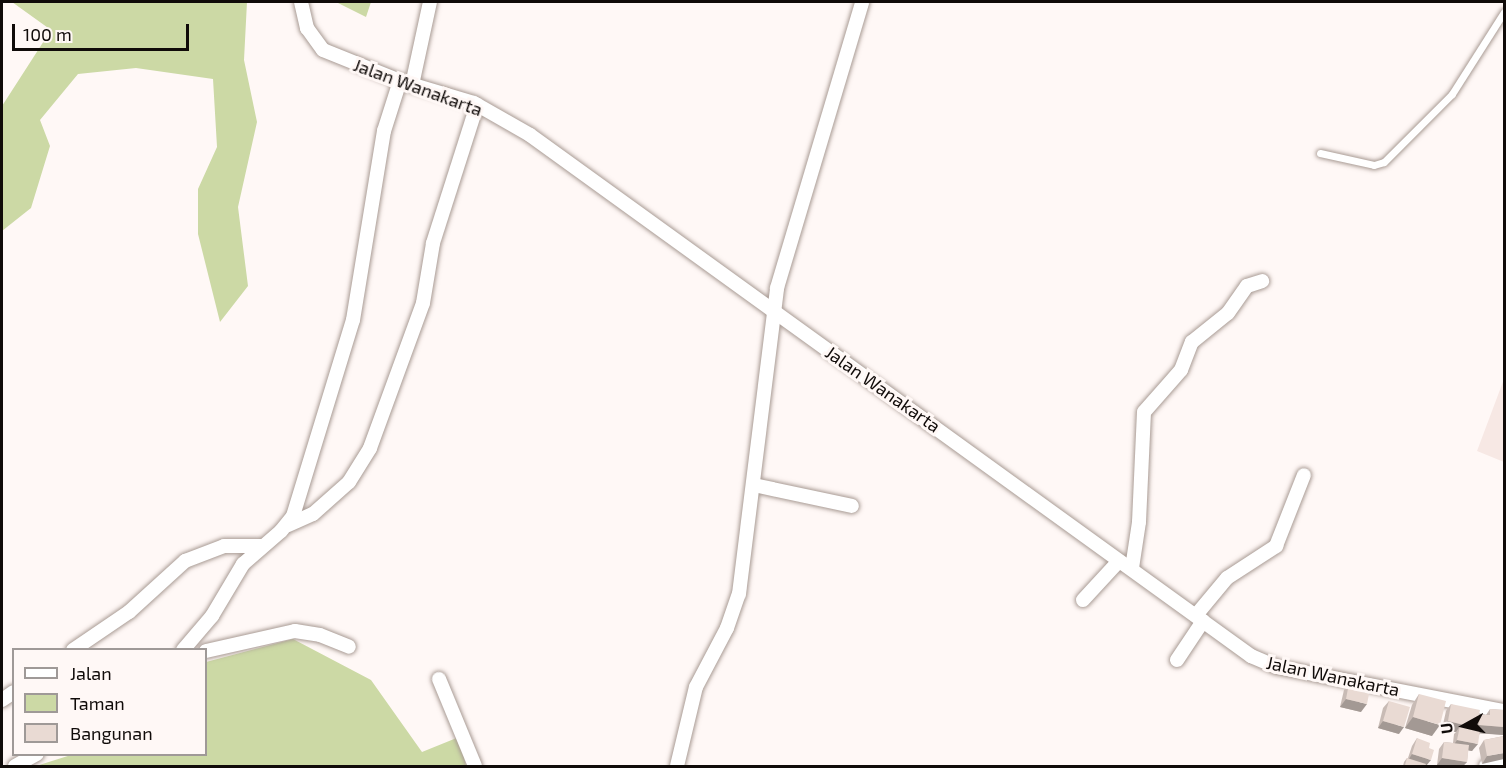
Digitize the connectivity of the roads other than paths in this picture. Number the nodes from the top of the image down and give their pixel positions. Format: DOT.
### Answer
graph roads {
  1 [pos="301,2"];
  2 [pos="430,2"];
  3 [pos="862,2"];
  4 [pos="1504,12"];
  5 [pos="406,83"];
  6 [pos="477,105"];
  7 [pos="1320,153"];
  8 [pos="1262,281"];
  9 [pos="773,314"];
  10 [pos="1304,475"];
  11 [pos="754,485"];
  12 [pos="852,507"];
  13 [pos="288,525"];
  14 [pos="262,546"];
  15 [pos="1119,561"];
  16 [pos="1132,568"];
  17 [pos="1083,600"];
  18 [pos="1200,618"];
  19 [pos="349,647"];
  20 [pos="75,648"];
  21 [pos="185,648"];
  22 [pos="207,651"];
  23 [pos="1177,660"];
  24 [pos="439,679"];
  25 [pos="1504,711"];
  26 [pos="33,756"];
  27 [pos="1504,763"];
  28 [pos="15,766"];
  29 [pos="475,766"];
  30 [pos="677,766"];
  31 [pos="1486,766"];
  1 -- 5 [label="street, Jalan Wanakarta"];
  2 -- 5 [label="street"];
  3 -- 9 [label="street"];
  4 -- 7 [label="lane"];
  5 -- 6 [label="street, Jalan Wanakarta"];
  5 -- 13 [label="street"];
  6 -- 9 [label="street, Jalan Wanakarta"];
  6 -- 13 [label="street"];
  8 -- 16 [label="street"];
  9 -- 11 [label="street"];
  9 -- 15 [label="street, Jalan Wanakarta"];
  10 -- 18 [label="street"];
  11 -- 12 [label="street"];
  11 -- 30 [label="street"];
  13 -- 14 [label="street"];
  14 -- 20 [label="street"];
  14 -- 21 [label="street"];
  15 -- 16 [label="street, Jalan Wanakarta"];
  15 -- 17 [label="street"];
  16 -- 18 [label="street, Jalan Wanakarta"];
  18 -- 23 [label="street"];
  18 -- 25 [label="street, Jalan Wanakarta"];
  19 -- 22 [label="street"];
  24 -- 29 [label="street"];
  26 -- 28 [label="street"];
  27 -- 31 [label="street"];
}
